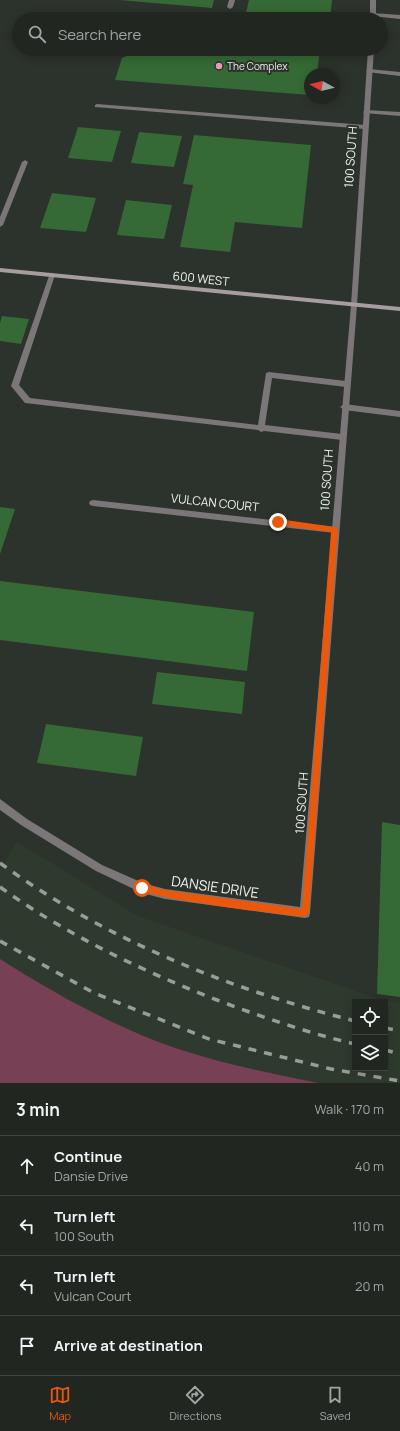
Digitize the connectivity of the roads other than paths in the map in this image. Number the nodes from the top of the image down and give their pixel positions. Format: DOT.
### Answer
graph roads {
  1 [pos="232,0"];
  2 [pos="373,0"];
  3 [pos="230,7"];
  4 [pos="373,12"];
  5 [pos="388,17"];
  6 [pos="400,17"];
  7 [pos="370,56"];
  8 [pos="369,71"];
  9 [pos="400,74"];
  10 [pos="98,106"];
  11 [pos="366,112"];
  12 [pos="400,114"];
  13 [pos="365,127"];
  14 [pos="25,162"];
  15 [pos="0,225"];
  16 [pos="0,270"];
  17 [pos="52,275"];
  18 [pos="354,304"];
  19 [pos="400,309"];
  20 [pos="346,384"];
  21 [pos="344,407"];
  22 [pos="400,414"];
  23 [pos="261,429"];
  24 [pos="342,437"];
  25 [pos="93,503"];
  26 [pos="335,530"];
  27 [pos="0,804"];
  28 [pos="305,913"];
  1 -- 3 [label="street"];
  2 -- 4 [label="street"];
  5 -- 6 [label="street"];
  7 -- 8 [label="street, 100 SOUTH"];
  8 -- 9 [label="street"];
  8 -- 11 [label="street, 100 SOUTH"];
  10 -- 13 [label="street"];
  11 -- 12 [label="street"];
  11 -- 13 [label="street, 100 SOUTH"];
  13 -- 18 [label="street, 100 SOUTH"];
  14 -- 15 [label="street"];
  16 -- 17 [label="street, 600 WEST"];
  17 -- 18 [label="street, 600 WEST"];
  17 -- 23 [label="street"];
  18 -- 19 [label="street, 600 WEST"];
  18 -- 20 [label="street, 100 SOUTH"];
  20 -- 21 [label="street, 100 SOUTH"];
  20 -- 23 [label="street"];
  21 -- 22 [label="street"];
  21 -- 24 [label="street, 100 SOUTH"];
  23 -- 24 [label="street"];
  24 -- 26 [label="street, 100 SOUTH"];
  25 -- 26 [label="street, VULCAN COURT"];
  26 -- 28 [label="street, 100 SOUTH"];
  27 -- 28 [label="street, DANSIE DRIVE"];
}
